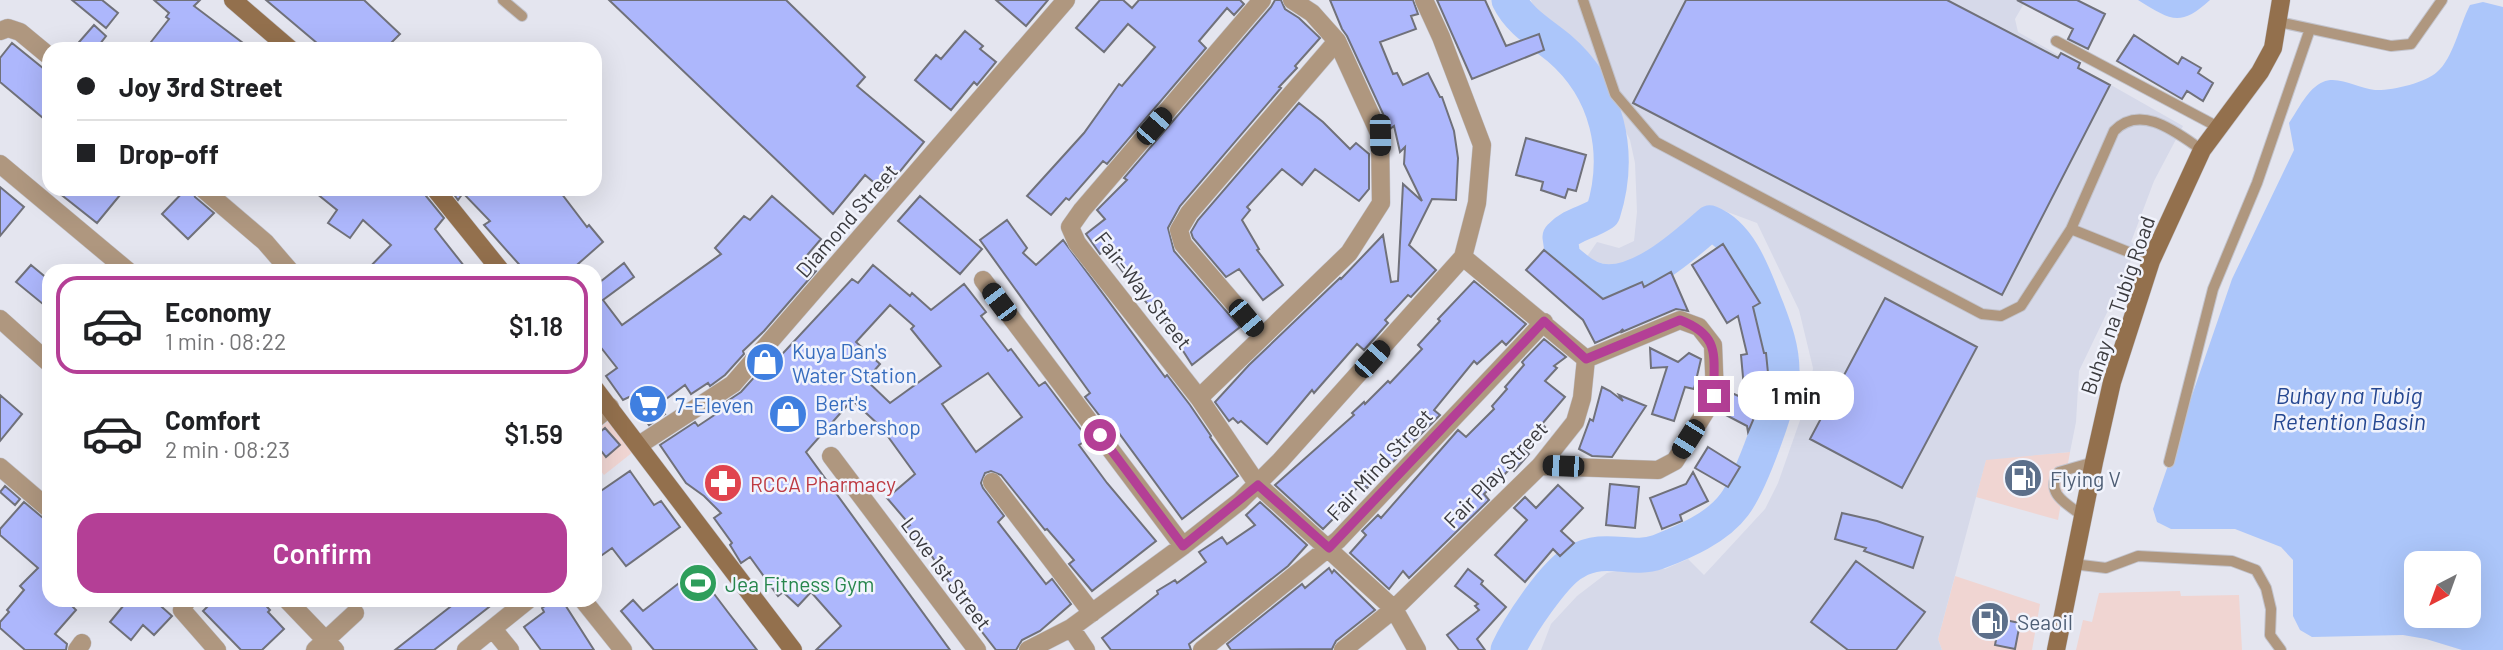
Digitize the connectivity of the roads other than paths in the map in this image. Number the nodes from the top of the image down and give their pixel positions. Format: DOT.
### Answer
graph roads {
  1 [pos="233,0"];
  2 [pos="503,0"];
  3 [pos="1066,0"];
  4 [pos="1262,0"];
  5 [pos="1292,0"];
  6 [pos="1424,0"];
  7 [pos="1583,0"];
  8 [pos="2281,0"];
  9 [pos="2442,0"];
  10 [pos="522,16"];
  11 [pos="2279,22"];
  12 [pos="2310,29"];
  13 [pos="0,31"];
  14 [pos="1337,41"];
  15 [pos="2056,41"];
  16 [pos="282,42"];
  17 [pos="42,50"];
  18 [pos="2218,127"];
  19 [pos="2202,150"];
  20 [pos="0,164"];
  21 [pos="211,196"];
  22 [pos="441,196"];
  23 [pos="2071,229"];
  24 [pos="1463,257"];
  25 [pos="2151,261"];
  26 [pos="120,264"];
  27 [pos="284,264"];
  28 [pos="495,264"];
  29 [pos="983,280"];
  30 [pos="0,319"];
  31 [pos="1544,321"];
  32 [pos="1262,336"];
  33 [pos="42,357"];
  34 [pos="1586,359"];
  35 [pos="602,397"];
  36 [pos="1199,398"];
  37 [pos="610,407"];
  38 [pos="602,413"];
  39 [pos="639,445"];
  40 [pos="831,456"];
  41 [pos="2094,462"];
  42 [pos="2169,462"];
  43 [pos="1540,466"];
  44 [pos="0,467"];
  45 [pos="992,482"];
  46 [pos="1258,485"];
  47 [pos="42,503"];
  48 [pos="2083,516"];
  49 [pos="1183,546"];
  50 [pos="1329,548"];
  51 [pos="2073,564"];
  52 [pos="184,607"];
  53 [pos="293,607"];
  54 [pos="520,607"];
  55 [pos="589,607"];
  56 [pos="1394,608"];
  57 [pos="355,613"];
  58 [pos="1092,613"];
  59 [pos="1071,628"];
  60 [pos="493,629"];
  61 [pos="325,647"];
  62 [pos="217,650"];
  63 [pos="466,650"];
  64 [pos="510,650"];
  65 [pos="623,650"];
  66 [pos="793,650"];
  67 [pos="977,650"];
  68 [pos="1028,650"];
  69 [pos="1086,650"];
  70 [pos="1202,650"];
  71 [pos="1343,650"];
  72 [pos="1418,650"];
  73 [pos="2056,650"];
  74 [pos="2281,650"];
  1 -- 16 [label="main road"];
  2 -- 10 [label="lane"];
  3 -- 39 [label="street, Diamond Street"];
  4 -- 36 [label="street, Fair-Way Street"];
  5 -- 14 [label="street"];
  6 -- 24 [label="street"];
  7 -- 23 [label="lane"];
  8 -- 11 [label="main road, Buhay na Tubig Road"];
  9 -- 12 [label="lane"];
  11 -- 12 [label="lane"];
  11 -- 18 [label="main road, Buhay na Tubig Road"];
  12 -- 42 [label="lane"];
  13 -- 17 [label="street"];
  14 -- 32 [label="street"];
  14 -- 32 [label="street"];
  15 -- 18 [label="lane"];
  18 -- 19 [label="main road, Buhay na Tubig Road"];
  19 -- 23 [label="lane"];
  19 -- 25 [label="main road, Buhay na Tubig Road"];
  20 -- 26 [label="street"];
  21 -- 27 [label="street"];
  22 -- 28 [label="main road"];
  23 -- 25 [label="lane"];
  24 -- 31 [label="street"];
  24 -- 46 [label="street"];
  25 -- 41 [label="main road, Buhay na Tubig Road"];
  29 -- 49 [label="street"];
  30 -- 33 [label="street"];
  31 -- 34 [label="street"];
  31 -- 50 [label="street, Fair Mind Street"];
  32 -- 36 [label="street"];
  34 -- 43 [label="street, Fair Play Street"];
  34 -- 43 [label="street"];
  35 -- 37 [label="main road"];
  36 -- 46 [label="street, Fair-Way Street"];
  37 -- 38 [label="street"];
  37 -- 39 [label="main road"];
  39 -- 66 [label="main road"];
  40 -- 67 [label="street, Love 1st Street"];
  41 -- 48 [label="main road, Buhay na Tubig Road"];
  41 -- 48 [label="lane"];
  43 -- 56 [label="street, Fair Play Street"];
  44 -- 47 [label="street"];
  45 -- 58 [label="street"];
  46 -- 49 [label="street"];
  46 -- 50 [label="street, Fair-Way Street"];
  48 -- 51 [label="main road, Buhay na Tubig Road"];
  49 -- 58 [label="street"];
  50 -- 56 [label="street, Fair-Way Street"];
  50 -- 70 [label="street, Fair Mind Street"];
  51 -- 73 [label="main road, Buhay na Tubig Road"];
  51 -- 74 [label="lane"];
  52 -- 62 [label="street"];
  53 -- 61 [label="street"];
  54 -- 60 [label="street"];
  55 -- 65 [label="street"];
  56 -- 71 [label="street, Fair Play Street"];
  56 -- 72 [label="street, Fair-Way Street"];
  57 -- 61 [label="street"];
  58 -- 59 [label="street"];
  59 -- 68 [label="street"];
  59 -- 69 [label="street"];
  60 -- 63 [label="street"];
  60 -- 64 [label="street"];
}
